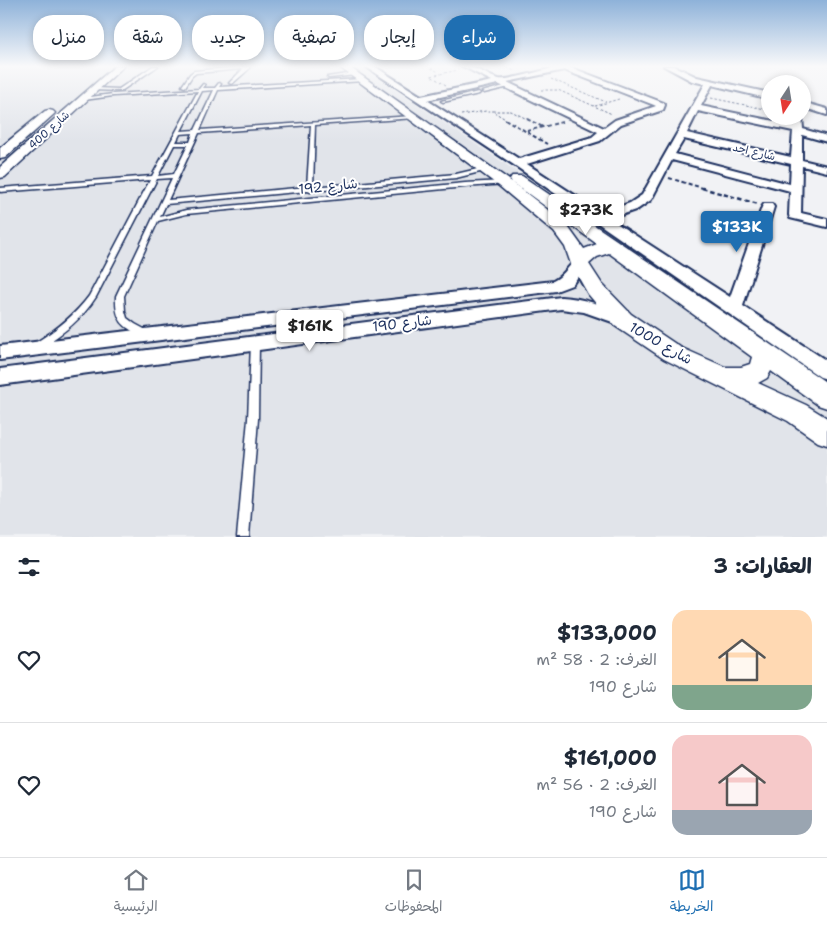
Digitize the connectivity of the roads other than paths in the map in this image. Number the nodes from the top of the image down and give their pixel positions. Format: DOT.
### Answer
graph roads {
  1 [pos="76,91"];
  2 [pos="92,91"];
  3 [pos="157,91"];
  4 [pos="200,91"];
  5 [pos="216,91"];
  6 [pos="382,91"];
  7 [pos="387,91"];
  8 [pos="403,91"];
  9 [pos="443,91"];
  10 [pos="477,91"];
  11 [pos="485,91"];
  12 [pos="519,91"];
  13 [pos="628,91"];
  14 [pos="705,91"];
  15 [pos="747,91"];
  16 [pos="482,93"];
  17 [pos="761,94"];
  18 [pos="416,97"];
  19 [pos="84,99"];
  20 [pos="443,101"];
  21 [pos="811,107"];
  22 [pos="696,108"];
  23 [pos="827,112"];
  24 [pos="413,117"];
  25 [pos="313,124"];
  26 [pos="798,125"];
  27 [pos="798,130"];
  28 [pos="197,132"];
  29 [pos="605,132"];
  30 [pos="178,133"];
  31 [pos="681,135"];
  32 [pos="42,137"];
  33 [pos="827,139"];
  34 [pos="192,143"];
  35 [pos="24,144"];
  36 [pos="173,144"];
  37 [pos="1,149"];
  38 [pos="669,156"];
  39 [pos="797,162"];
  40 [pos="518,164"];
  41 [pos="827,168"];
  42 [pos="486,169"];
  43 [pos="0,174"];
  44 [pos="176,176"];
  45 [pos="155,177"];
  46 [pos="504,183"];
  47 [pos="796,189"];
  48 [pos="0,190"];
  49 [pos="310,190"];
  50 [pos="164,202"];
  51 [pos="768,207"];
  52 [pos="600,218"];
  53 [pos="156,220"];
  54 [pos="827,224"];
  55 [pos="615,247"];
  56 [pos="580,264"];
  57 [pos="734,308"];
  58 [pos="359,310"];
  59 [pos="623,320"];
  60 [pos="363,328"];
  61 [pos="149,335"];
  62 [pos="254,343"];
  63 [pos="32,349"];
  64 [pos="764,351"];
  65 [pos="0,353"];
  66 [pos="827,371"];
  67 [pos="0,377"];
  68 [pos="725,377"];
  69 [pos="827,397"];
  70 [pos="827,433"];
  71 [pos="243,537"];
  1 -- 35 [label="street, شارع 400"];
  2 -- 19 [label="street, شارع 400"];
  3 -- 19 [label="lane"];
  4 -- 30 [label="lane"];
  5 -- 28 [label="lane"];
  6 -- 24 [label="street, شارع 1000"];
  7 -- 55 [label="street"];
  8 -- 18 [label="street"];
  9 -- 18 [label="street"];
  10 -- 16 [label="street"];
  11 -- 16 [label="lane"];
  12 -- 29 [label="street"];
  13 -- 29 [label="street"];
  14 -- 22 [label="street"];
  15 -- 17 [label="street"];
  16 -- 20 [label="lane"];
  18 -- 40 [label="street"];
  19 -- 32 [label="street, شارع 400"];
  21 -- 23 [label="street"];
  22 -- 27 [label="street"];
  22 -- 31 [label="street"];
  24 -- 25 [label="lane"];
  24 -- 42 [label="street, شارع 1000"];
  25 -- 28 [label="lane"];
  25 -- 49 [label="lane"];
  26 -- 27 [label="street"];
  27 -- 33 [label="street"];
  27 -- 39 [label="street"];
  28 -- 30 [label="lane"];
  28 -- 34 [label="lane"];
  29 -- 40 [label="street"];
  30 -- 36 [label="lane"];
  31 -- 38 [label="street"];
  31 -- 39 [label="street, شارع احد"];
  32 -- 35 [label="street"];
  34 -- 36 [label="lane"];
  34 -- 44 [label="lane"];
  35 -- 37 [label="street"];
  35 -- 43 [label="street, شارع 400"];
  36 -- 45 [label="lane"];
  38 -- 47 [label="street"];
  38 -- 52 [label="street"];
  39 -- 41 [label="street, شارع احد"];
  39 -- 47 [label="street"];
  40 -- 52 [label="street"];
  42 -- 46 [label="street, شارع 1000"];
  42 -- 49 [label="lane, شارع 192"];
  44 -- 45 [label="lane"];
  44 -- 50 [label="lane"];
  45 -- 48 [label="lane"];
  45 -- 63 [label="lane"];
  46 -- 53 [label="lane, شارع 192"];
  46 -- 56 [label="street, شارع 1000"];
  47 -- 54 [label="street"];
  49 -- 50 [label="lane, شارع 192"];
  50 -- 53 [label="lane"];
  51 -- 57 [label="street"];
  52 -- 57 [label="street"];
  53 -- 61 [label="lane"];
  55 -- 56 [label="street"];
  55 -- 64 [label="street"];
  56 -- 58 [label="street, شارع 190"];
  56 -- 59 [label="street, شارع 1000"];
  57 -- 66 [label="street"];
  58 -- 60 [label="street"];
  58 -- 61 [label="street, شارع 190"];
  59 -- 60 [label="street, شارع 190"];
  59 -- 68 [label="street, شارع 1000"];
  60 -- 62 [label="street, شارع 190"];
  61 -- 63 [label="street, شارع 190"];
  62 -- 67 [label="street, شارع 190"];
  62 -- 71 [label="lane"];
  63 -- 65 [label="street, شارع 190"];
  64 -- 68 [label="street"];
  64 -- 69 [label="street"];
  68 -- 70 [label="street, شارع 1000"];
}
